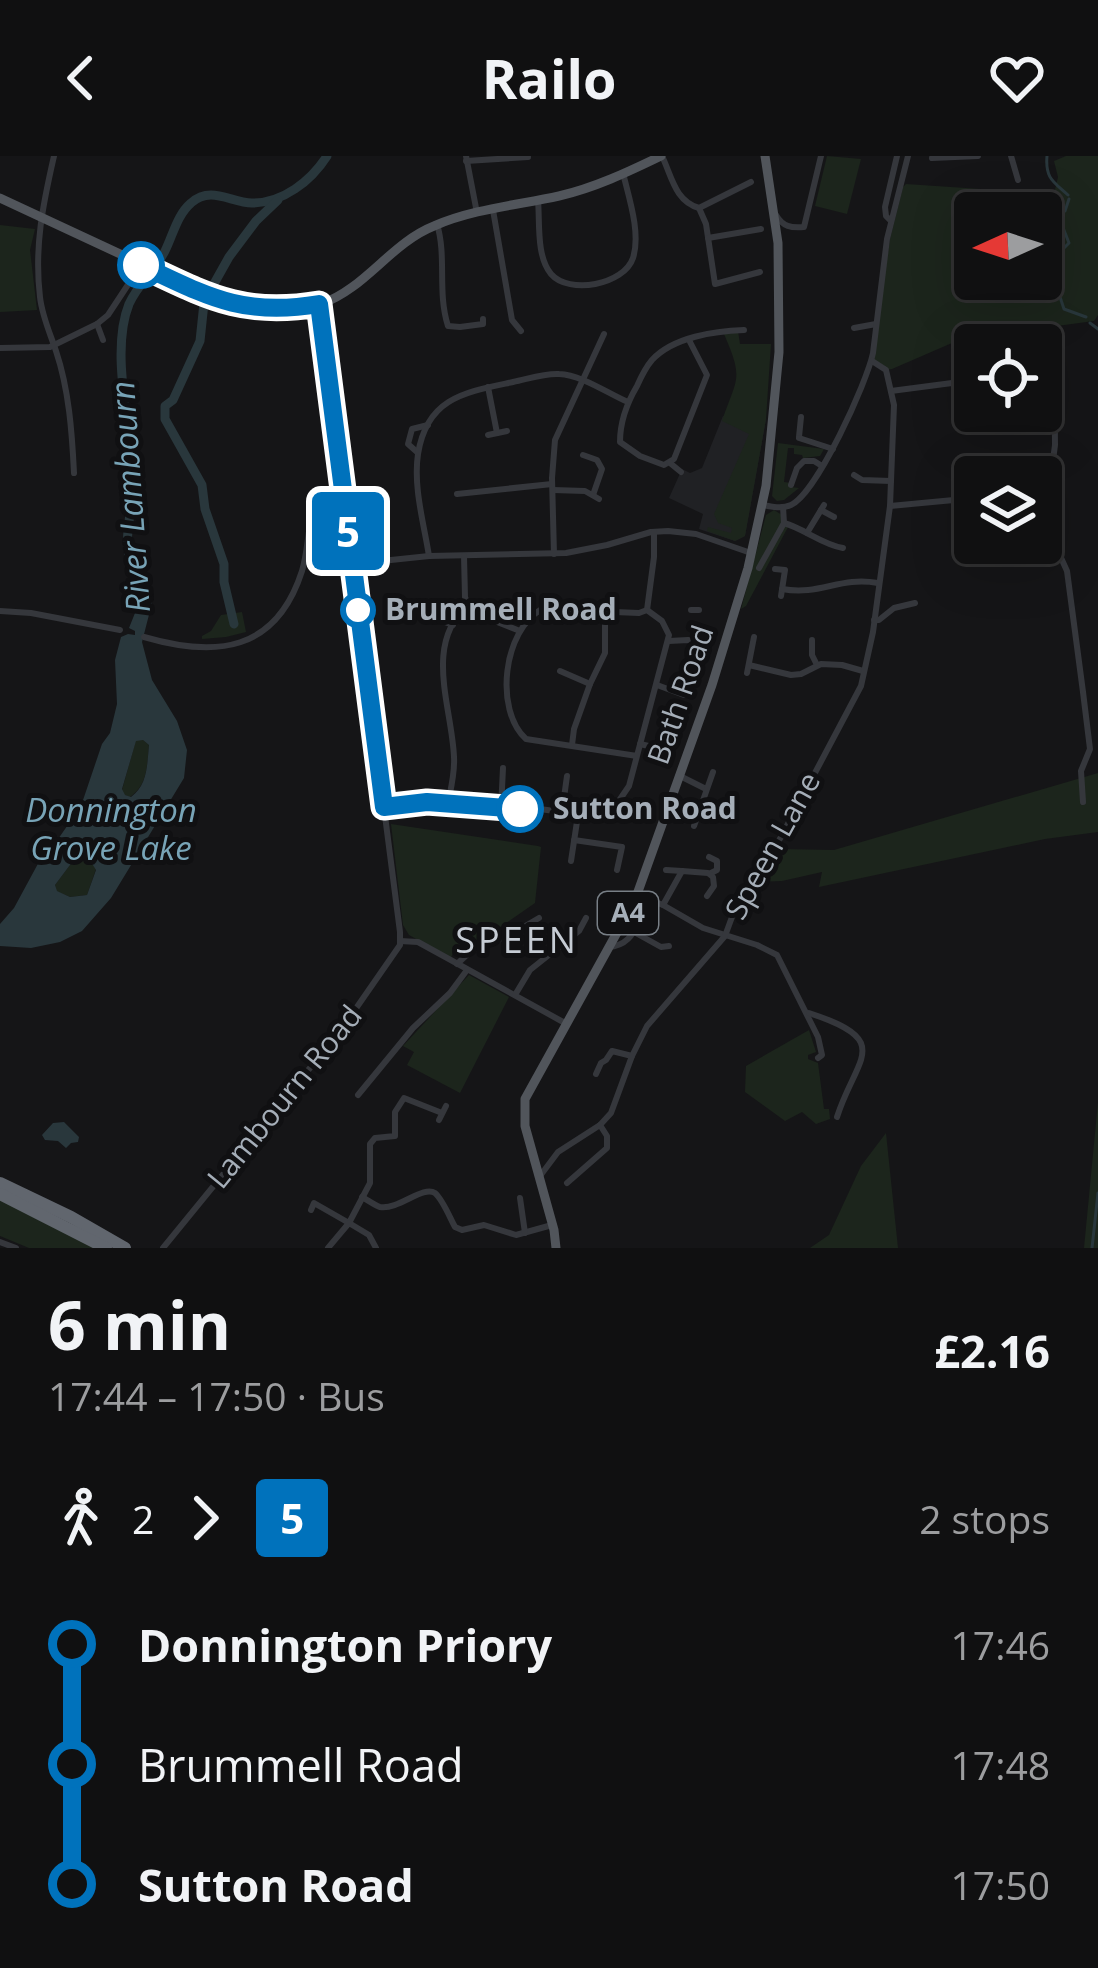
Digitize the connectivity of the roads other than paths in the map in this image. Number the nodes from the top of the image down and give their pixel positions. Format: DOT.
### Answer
graph roads {
  1 [pos="53,156"];
  2 [pos="662,156"];
  3 [pos="765,156"];
  4 [pos="821,156"];
  5 [pos="897,156"];
  6 [pos="908,156"];
  7 [pos="959,156"];
  8 [pos="978,156"];
  9 [pos="466,158"];
  10 [pos="528,159"];
  11 [pos="937,159"];
  12 [pos="1014,161"];
  13 [pos="623,173"];
  14 [pos="1018,180"];
  15 [pos="751,182"];
  16 [pos="770,194"];
  17 [pos="0,198"];
  18 [pos="538,200"];
  19 [pos="699,208"];
  20 [pos="493,210"];
  21 [pos="775,212"];
  22 [pos="477,213"];
  23 [pos="40,218"];
  24 [pos="891,221"];
  25 [pos="437,224"];
  26 [pos="756,227"];
  27 [pos="791,228"];
  28 [pos="708,238"];
  29 [pos="778,243"];
  30 [pos="147,268"];
  31 [pos="756,276"];
  32 [pos="778,277"];
  33 [pos="319,304"];
  34 [pos="483,319"];
  35 [pos="97,324"];
  36 [pos="876,324"];
  37 [pos="854,328"];
  38 [pos="744,330"];
  39 [pos="521,331"];
  40 [pos="604,334"];
  41 [pos="103,340"];
  42 [pos="689,340"];
  43 [pos="53,345"];
  44 [pos="0,348"];
  45 [pos="872,361"];
  46 [pos="581,380"];
  47 [pos="954,383"];
  48 [pos="488,387"];
  49 [pos="891,392"];
  50 [pos="628,403"];
  51 [pos="801,417"];
  52 [pos="428,425"];
  53 [pos="498,433"];
  54 [pos="832,449"];
  55 [pos="418,454"];
  56 [pos="583,455"];
  57 [pos="670,463"];
  58 [pos="822,466"];
  59 [pos="681,472"];
  60 [pos="74,473"];
  61 [pos="857,480"];
  62 [pos="891,481"];
  63 [pos="791,485"];
  64 [pos="552,487"];
  65 [pos="324,491"];
  66 [pos="457,494"];
  67 [pos="954,500"];
  68 [pos="763,506"];
  69 [pos="890,506"];
  70 [pos="783,507"];
  71 [pos="833,517"];
  72 [pos="784,523"];
  73 [pos="654,532"];
  74 [pos="807,533"];
  75 [pos="844,547"];
  76 [pos="751,553"];
  77 [pos="554,554"];
  78 [pos="429,556"];
  79 [pos="464,556"];
  80 [pos="1062,560"];
  81 [pos="352,564"];
  82 [pos="759,568"];
  83 [pos="776,568"];
  84 [pos="878,584"];
  85 [pos="915,603"];
  86 [pos="468,604"];
  87 [pos="647,610"];
  88 [pos="0,611"];
  89 [pos="605,611"];
  90 [pos="408,617"];
  91 [pos="874,620"];
  92 [pos="453,625"];
  93 [pos="120,630"];
  94 [pos="520,631"];
  95 [pos="144,637"];
  96 [pos="669,641"];
  97 [pos="754,642"];
  98 [pos="702,643"];
  99 [pos="810,643"];
  100 [pos="817,665"];
  101 [pos="863,670"];
  102 [pos="560,671"];
  103 [pos="590,684"];
  104 [pos="657,686"];
  105 [pos="685,695"];
  106 [pos="640,744"];
  107 [pos="572,745"];
  108 [pos="666,750"];
  109 [pos="637,756"];
  110 [pos="713,772"];
  111 [pos="506,774"];
  112 [pos="567,776"];
  113 [pos="680,776"];
  114 [pos="706,788"];
  115 [pos="1083,802"];
  116 [pos="448,803"];
  117 [pos="384,807"];
  118 [pos="501,809"];
  119 [pos="562,812"];
  120 [pos="578,815"];
  121 [pos="698,824"];
  122 [pos="574,840"];
  123 [pos="709,857"];
  124 [pos="571,861"];
  125 [pos="617,870"];
  126 [pos="666,870"];
  127 [pos="682,871"];
  128 [pos="708,873"];
  129 [pos="706,896"];
  130 [pos="635,900"];
  131 [pos="664,905"];
  132 [pos="539,917"];
  133 [pos="586,918"];
  134 [pos="634,932"];
  135 [pos="724,936"];
  136 [pos="400,941"];
  137 [pos="669,946"];
  138 [pos="608,947"];
  139 [pos="458,964"];
  140 [pos="467,970"];
  141 [pos="515,995"];
  142 [pos="806,1012"];
  143 [pos="565,1023"];
  144 [pos="632,1056"];
  145 [pos="818,1058"];
  146 [pos="596,1074"];
  147 [pos="358,1095"];
  148 [pos="442,1114"];
  149 [pos="837,1117"];
  150 [pos="600,1126"];
  151 [pos="551,1158"];
  152 [pos="534,1160"];
  153 [pos="538,1178"];
  154 [pos="567,1183"];
  155 [pos="0,1184"];
  156 [pos="0,1194"];
  157 [pos="362,1197"];
  158 [pos="520,1198"];
  159 [pos="314,1204"];
  160 [pos="350,1223"];
  161 [pos="552,1225"];
  162 [pos="525,1233"];
  163 [pos="0,1242"];
  164 [pos="16,1248"];
  165 [pos="106,1248"];
  166 [pos="125,1248"];
  167 [pos="163,1248"];
  168 [pos="328,1248"];
  169 [pos="376,1248"];
  170 [pos="556,1248"];
  1 -- 23 [label="street"];
  2 -- 13 [label="main road"];
  2 -- 19 [label="street"];
  3 -- 16 [label="main road, A4"];
  4 -- 27 [label="street"];
  5 -- 24 [label="street"];
  6 -- 24 [label="street"];
  7 -- 8 [label="street"];
  7 -- 11 [label="street"];
  9 -- 10 [label="street"];
  9 -- 22 [label="street"];
  12 -- 14 [label="street"];
  13 -- 18 [label="main road"];
  13 -- 18 [label="street"];
  15 -- 19 [label="street"];
  16 -- 21 [label="main road, A4"];
  16 -- 32 [label="main road, A4"];
  17 -- 23 [label="main road"];
  18 -- 20 [label="main road"];
  19 -- 28 [label="street"];
  20 -- 22 [label="main road"];
  20 -- 39 [label="street"];
  21 -- 27 [label="street"];
  21 -- 29 [label="main road, A4"];
  22 -- 25 [label="main road"];
  23 -- 30 [label="main road"];
  23 -- 43 [label="street"];
  24 -- 36 [label="street"];
  25 -- 33 [label="main road"];
  25 -- 34 [label="street"];
  26 -- 28 [label="street"];
  27 -- 29 [label="street"];
  28 -- 31 [label="street"];
  29 -- 32 [label="main road, A4"];
  30 -- 33 [label="main road"];
  30 -- 35 [label="street"];
  32 -- 68 [label="main road, A4"];
  33 -- 81 [label="street"];
  35 -- 41 [label="street"];
  35 -- 43 [label="street"];
  36 -- 37 [label="street"];
  36 -- 45 [label="street"];
  38 -- 42 [label="street"];
  40 -- 46 [label="street"];
  42 -- 50 [label="street"];
  42 -- 57 [label="street"];
  43 -- 44 [label="street"];
  43 -- 60 [label="street"];
  45 -- 49 [label="street"];
  45 -- 54 [label="street"];
  46 -- 48 [label="street"];
  46 -- 50 [label="street"];
  46 -- 64 [label="street"];
  47 -- 49 [label="street"];
  48 -- 52 [label="street"];
  48 -- 53 [label="street"];
  49 -- 62 [label="street, Speen Lane"];
  50 -- 57 [label="street"];
  51 -- 54 [label="street"];
  52 -- 55 [label="street"];
  52 -- 55 [label="street"];
  54 -- 58 [label="street"];
  55 -- 78 [label="street"];
  56 -- 64 [label="street"];
  57 -- 59 [label="street"];
  58 -- 63 [label="street"];
  58 -- 70 [label="street"];
  61 -- 62 [label="street"];
  62 -- 69 [label="street, Speen Lane"];
  64 -- 66 [label="street"];
  64 -- 77 [label="street"];
  65 -- 95 [label="street"];
  67 -- 69 [label="street"];
  68 -- 70 [label="street"];
  68 -- 76 [label="main road, A4"];
  69 -- 84 [label="street, Speen Lane"];
  70 -- 72 [label="street"];
  71 -- 74 [label="street"];
  72 -- 74 [label="street"];
  72 -- 82 [label="street"];
  73 -- 76 [label="street"];
  73 -- 77 [label="street"];
  73 -- 87 [label="street"];
  74 -- 75 [label="street"];
  76 -- 113 [label="main road, Bath Road / A4"];
  77 -- 79 [label="street"];
  78 -- 79 [label="street"];
  78 -- 81 [label="street"];
  79 -- 86 [label="street"];
  80 -- 115 [label="street"];
  81 -- 117 [label="street"];
  83 -- 84 [label="street"];
  84 -- 91 [label="street, Speen Lane"];
  85 -- 91 [label="street"];
  86 -- 92 [label="street"];
  86 -- 94 [label="street"];
  87 -- 89 [label="street"];
  87 -- 96 [label="street"];
  88 -- 93 [label="street"];
  89 -- 94 [label="street"];
  89 -- 103 [label="street"];
  90 -- 92 [label="street"];
  91 -- 101 [label="street, Speen Lane"];
  92 -- 116 [label="street"];
  94 -- 107 [label="street"];
  96 -- 98 [label="street"];
  96 -- 104 [label="street"];
  97 -- 100 [label="street"];
  99 -- 100 [label="street"];
  100 -- 101 [label="street"];
  101 -- 135 [label="street, Speen Lane"];
  102 -- 103 [label="street"];
  103 -- 107 [label="street"];
  104 -- 105 [label="street"];
  104 -- 106 [label="street"];
  106 -- 108 [label="street"];
  106 -- 109 [label="street"];
  107 -- 109 [label="street"];
  109 -- 120 [label="street"];
  110 -- 114 [label="street"];
  111 -- 118 [label="street"];
  112 -- 119 [label="street"];
  113 -- 114 [label="street"];
  113 -- 130 [label="main road, Bath Road / A4"];
  114 -- 121 [label="street"];
  116 -- 117 [label="street"];
  116 -- 118 [label="street"];
  117 -- 136 [label="street"];
  118 -- 119 [label="street"];
  119 -- 120 [label="street"];
  120 -- 122 [label="street"];
  122 -- 124 [label="street"];
  122 -- 125 [label="street"];
  123 -- 128 [label="street"];
  126 -- 127 [label="street"];
  127 -- 128 [label="street"];
  127 -- 131 [label="street"];
  128 -- 129 [label="street"];
  130 -- 131 [label="street"];
  130 -- 134 [label="street"];
  130 -- 138 [label="main road, Bath Road / A4"];
  131 -- 135 [label="street"];
  132 -- 139 [label="street"];
  133 -- 141 [label="street"];
  134 -- 137 [label="street"];
  134 -- 138 [label="street"];
  135 -- 142 [label="street"];
  135 -- 144 [label="street, Speen Lane"];
  136 -- 139 [label="street"];
  136 -- 167 [label="street, Lambourn Road"];
  138 -- 143 [label="main road, Bath Road / A4"];
  139 -- 140 [label="street"];
  140 -- 141 [label="street"];
  140 -- 147 [label="street"];
  141 -- 143 [label="street"];
  142 -- 145 [label="street"];
  142 -- 149 [label="street"];
  143 -- 152 [label="main road, Bath Road / A4"];
  144 -- 146 [label="street"];
  144 -- 150 [label="street, Speen Lane"];
  148 -- 157 [label="street"];
  150 -- 151 [label="street"];
  150 -- 154 [label="street"];
  151 -- 152 [label="street"];
  151 -- 153 [label="street"];
  152 -- 153 [label="main road, Bath Road / A4"];
  153 -- 161 [label="main road, Bath Road / A4"];
  155 -- 166 [label="highway"];
  156 -- 165 [label="highway"];
  157 -- 160 [label="street"];
  157 -- 162 [label="street"];
  158 -- 162 [label="street"];
  159 -- 160 [label="street"];
  160 -- 168 [label="street"];
  160 -- 169 [label="street"];
  161 -- 162 [label="street"];
  161 -- 170 [label="main road, Bath Road / A4"];
  163 -- 164 [label="street"];
}
